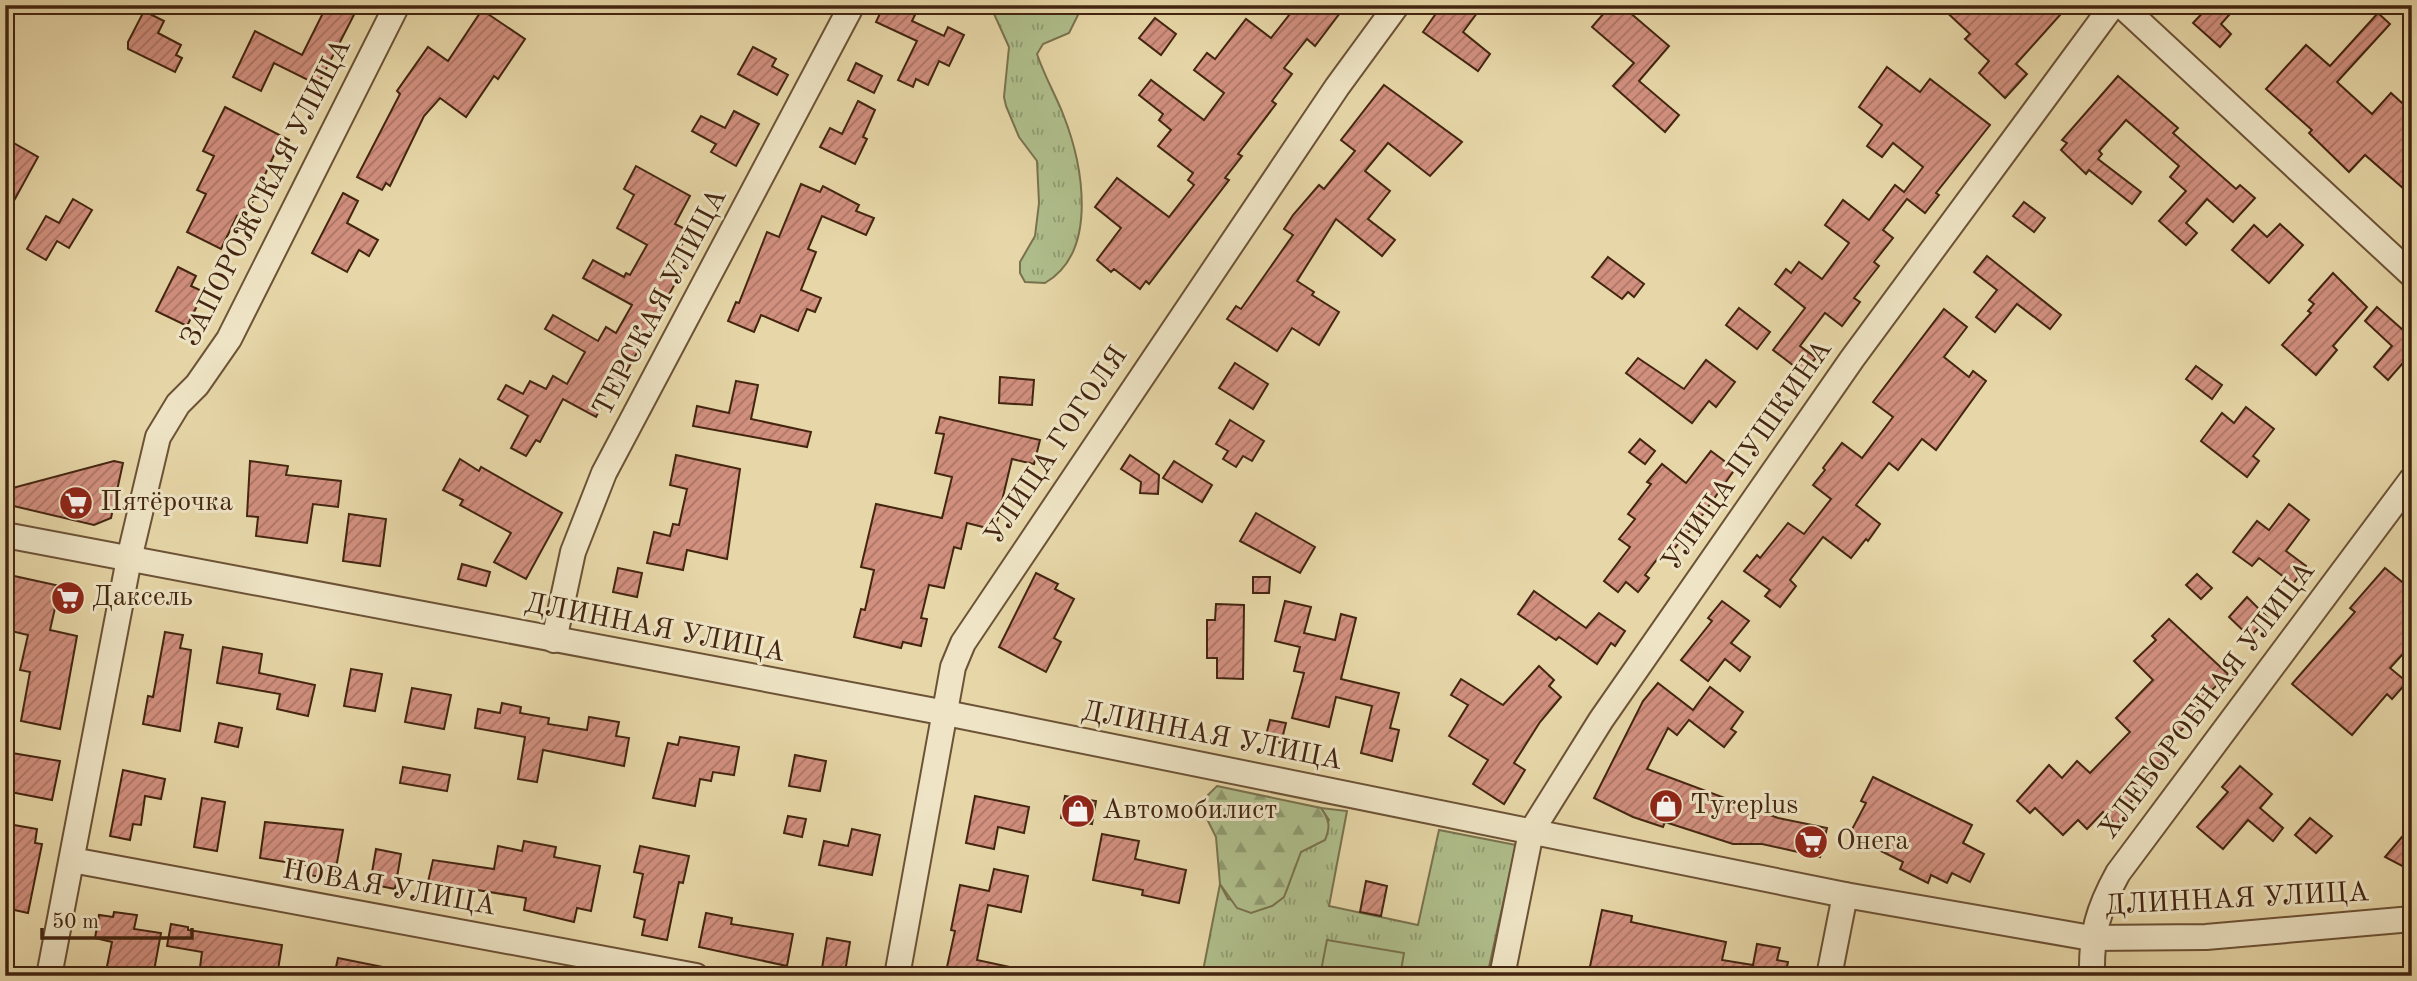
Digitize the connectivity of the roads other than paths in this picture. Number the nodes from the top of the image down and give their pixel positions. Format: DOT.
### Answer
graph roads {
  1 [pos="397,5"];
  2 [pos="852,5"];
  3 [pos="1397,5"];
  4 [pos="2113,5"];
  5 [pos="2121,5"];
  6 [pos="2412,275"];
  7 [pos="2412,479"];
  8 [pos="5,535"];
  9 [pos="129,559"];
  10 [pos="554,640"];
  11 [pos="946,713"];
  12 [pos="1531,832"];
  13 [pos="72,860"];
  14 [pos="1845,895"];
  15 [pos="2412,919"];
  16 [pos="2091,938"];
  17 [pos="49,976"];
  18 [pos="696,976"];
  19 [pos="897,976"];
  20 [pos="1502,976"];
  21 [pos="1829,976"];
  22 [pos="2092,976"];
  1 -- 9 [label="street, ЗАПОРОЖСКАЯ УЛИЦА"];
  2 -- 10 [label="street, ТЕРСКАЯ УЛИЦА"];
  3 -- 11 [label="street, УЛИЦА ГОГОЛЯ"];
  4 -- 12 [label="street, УЛИЦА ПУШКИНА"];
  5 -- 6 [label="street"];
  7 -- 16 [label="street, ХЛЕБОРОБНАЯ УЛИЦА"];
  8 -- 9 [label="street, ДЛИННАЯ УЛИЦА"];
  9 -- 10 [label="street, ДЛИННАЯ УЛИЦА"];
  9 -- 13 [label="street, ЗАПОРОЖСКАЯ УЛИЦА"];
  10 -- 11 [label="street, ДЛИННАЯ УЛИЦА"];
  11 -- 12 [label="street, ДЛИННАЯ УЛИЦА"];
  11 -- 19 [label="street, УЛИЦА ГОГОЛЯ"];
  12 -- 14 [label="street, ДЛИННАЯ УЛИЦА"];
  12 -- 20 [label="street, УЛИЦА ПУШКИНА"];
  13 -- 17 [label="street, ЗАПОРОЖСКАЯ УЛИЦА"];
  13 -- 18 [label="street, НОВАЯ УЛИЦА"];
  14 -- 16 [label="street, ДЛИННАЯ УЛИЦА"];
  14 -- 21 [label="street"];
  15 -- 16 [label="street, ДЛИННАЯ УЛИЦА"];
  16 -- 22 [label="street, ХЛЕБОРОБНАЯ УЛИЦА"];
}
